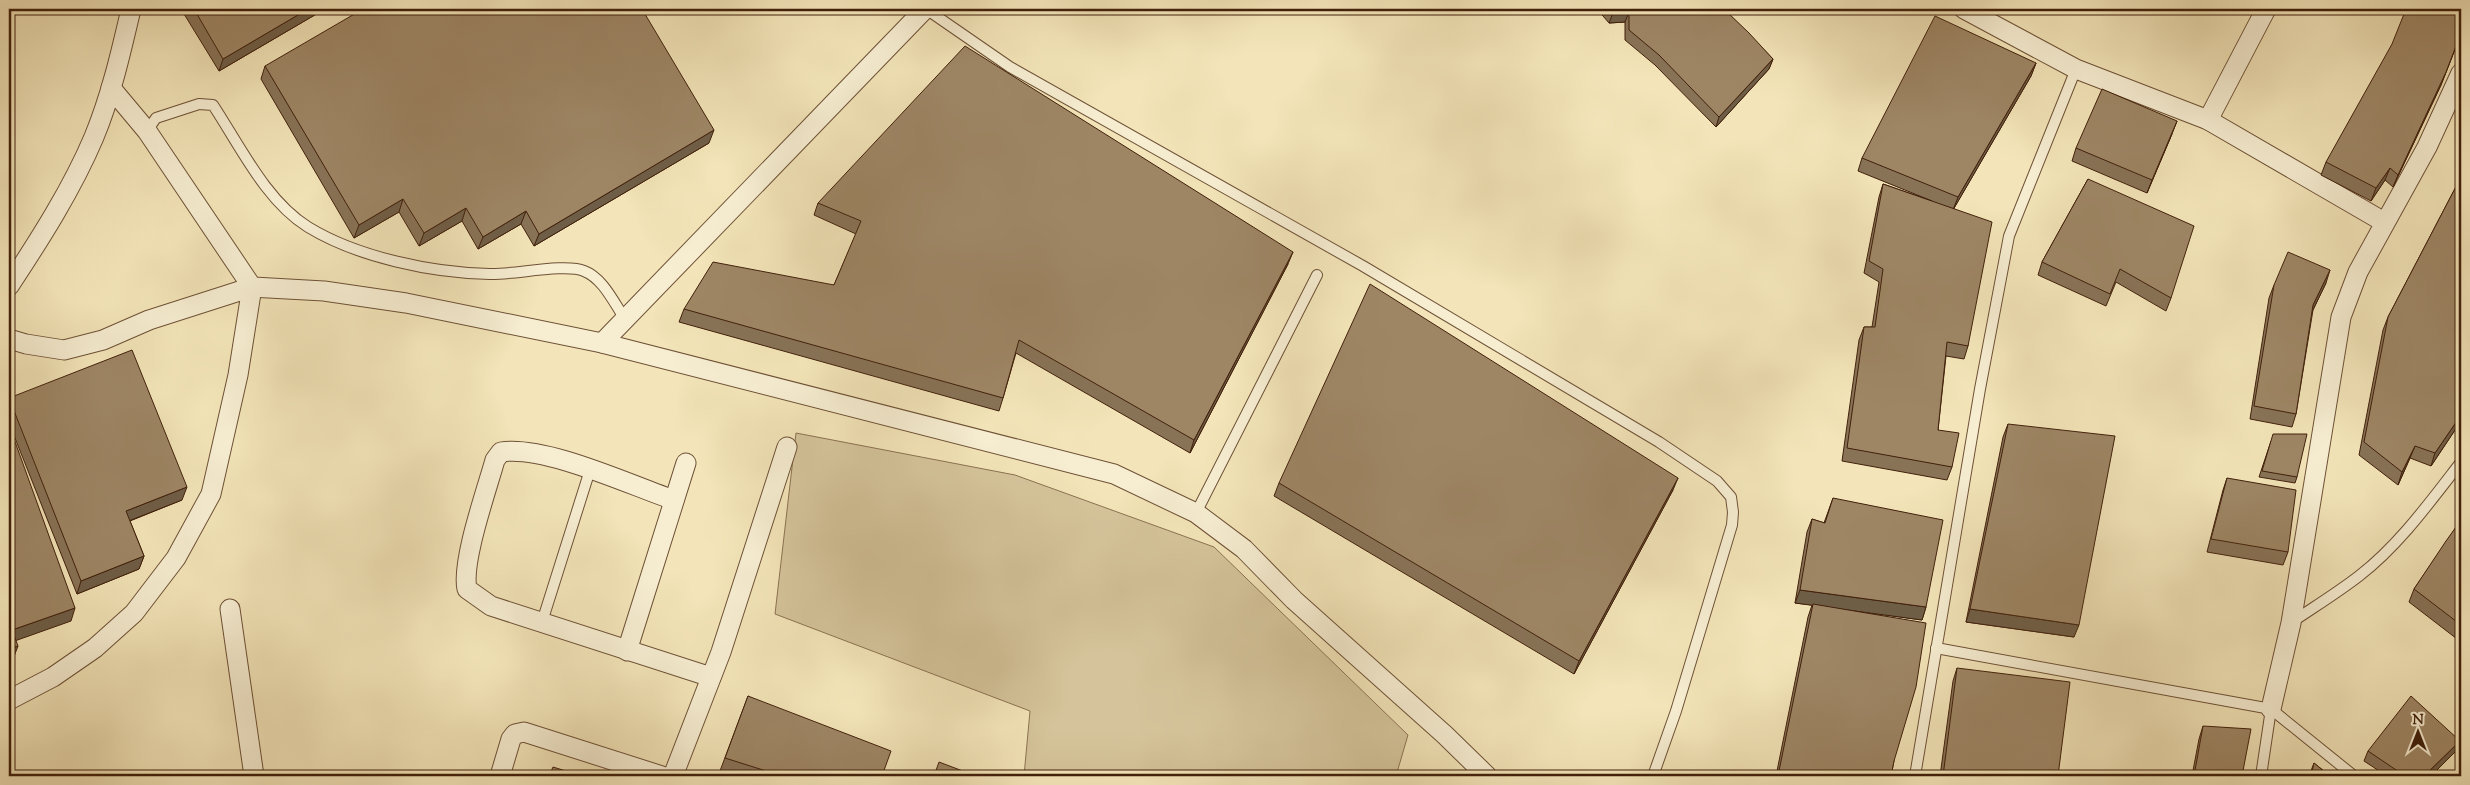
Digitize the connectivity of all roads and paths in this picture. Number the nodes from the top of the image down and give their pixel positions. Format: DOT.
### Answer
graph roads {
  1 [pos="131,9"];
  2 [pos="926,9"];
  3 [pos="1964,9"];
  4 [pos="2266,9"];
  5 [pos="2076,69"];
  6 [pos="2461,73"];
  7 [pos="111,88"];
  8 [pos="2208,120"];
  9 [pos="147,131"];
  10 [pos="2384,222"];
  11 [pos="1317,275"];
  12 [pos="9,286"];
  13 [pos="252,286"];
  14 [pos="625,319"];
  15 [pos="9,339"];
  16 [pos="602,343"];
  17 [pos="787,447"];
  18 [pos="2461,462"];
  19 [pos="686,463"];
  20 [pos="590,470"];
  21 [pos="674,500"];
  22 [pos="1196,513"];
  23 [pos="230,608"];
  24 [pos="542,622"];
  25 [pos="2291,623"];
  26 [pos="1936,648"];
  27 [pos="627,651"];
  28 [pos="711,677"];
  29 [pos="9,700"];
  30 [pos="2271,709"];
  31 [pos="254,776"];
  32 [pos="500,776"];
  33 [pos="662,776"];
  34 [pos="673,776"];
  35 [pos="1486,776"];
  36 [pos="1653,776"];
  37 [pos="1915,776"];
  38 [pos="2261,776"];
  39 [pos="2354,776"];
  1 -- 7 [label="street"];
  2 -- 14 [label="street"];
  2 -- 36 [label="lane"];
  3 -- 5 [label="street"];
  4 -- 8 [label="street"];
  5 -- 8 [label="street"];
  5 -- 26 [label="lane"];
  6 -- 10 [label="street"];
  7 -- 9 [label="street"];
  7 -- 12 [label="street"];
  8 -- 10 [label="street"];
  9 -- 13 [label="street"];
  9 -- 14 [label="lane"];
  10 -- 25 [label="street"];
  11 -- 22 [label="lane"];
  13 -- 15 [label="street"];
  13 -- 16 [label="street"];
  13 -- 29 [label="street"];
  14 -- 16 [label="street"];
  16 -- 22 [label="street"];
  17 -- 28 [label="street"];
  18 -- 25 [label="lane"];
  19 -- 21 [label="street"];
  20 -- 21 [label="street"];
  20 -- 24 [label="lane"];
  20 -- 24 [label="street"];
  21 -- 27 [label="street"];
  22 -- 35 [label="street"];
  23 -- 31 [label="street"];
  24 -- 27 [label="street"];
  25 -- 30 [label="street"];
  26 -- 30 [label="lane"];
  26 -- 37 [label="lane"];
  27 -- 28 [label="street"];
  28 -- 34 [label="street"];
  30 -- 38 [label="lane"];
  30 -- 39 [label="lane"];
  32 -- 33 [label="street"];
}
